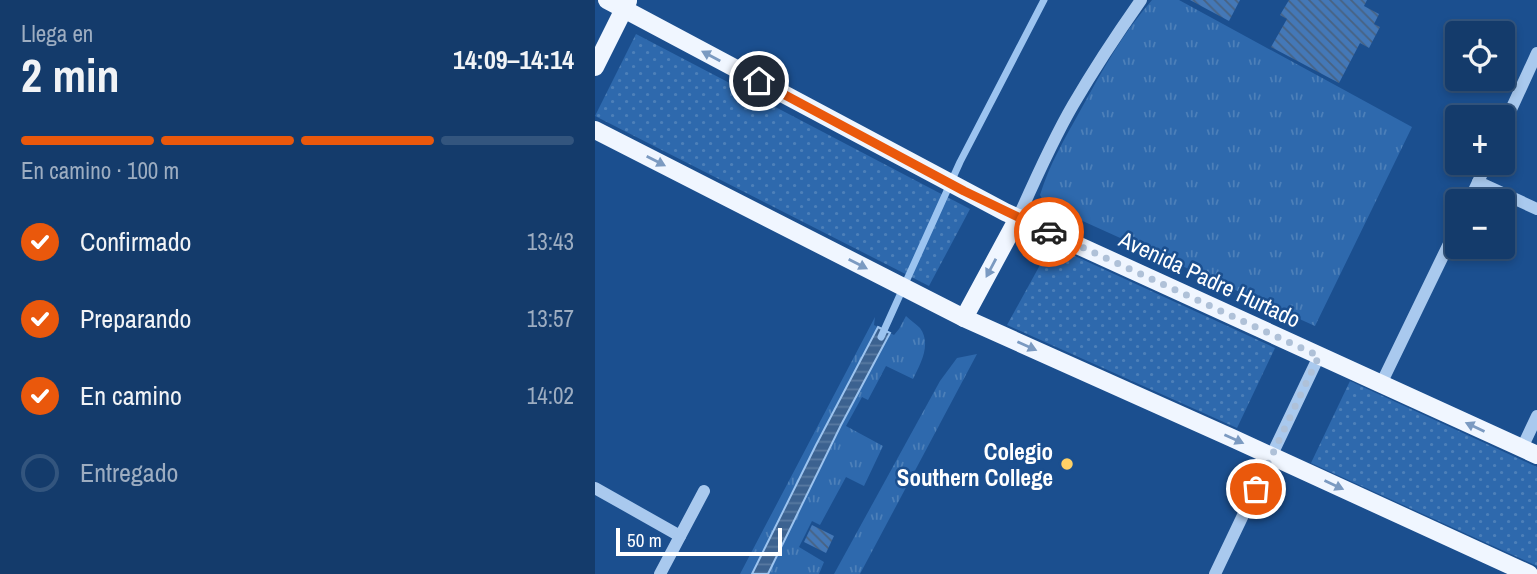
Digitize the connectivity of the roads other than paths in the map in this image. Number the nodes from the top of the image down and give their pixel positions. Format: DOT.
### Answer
graph roads {
  1 [pos="607,0"];
  2 [pos="1141,0"];
  3 [pos="627,5"];
  4 [pos="1537,52"];
  5 [pos="595,66"];
  6 [pos="1513,105"];
  7 [pos="595,130"];
  8 [pos="1481,175"];
  9 [pos="1478,182"];
  10 [pos="1475,189"];
  11 [pos="1537,209"];
  12 [pos="1018,218"];
  13 [pos="1445,252"];
  14 [pos="964,318"];
  15 [pos="1319,356"];
  16 [pos="1381,384"];
  17 [pos="1537,416"];
  18 [pos="1529,452"];
  19 [pos="1272,456"];
  20 [pos="595,488"];
  21 [pos="704,491"];
  22 [pos="680,536"];
  23 [pos="660,574"];
  24 [pos="1215,574"];
  25 [pos="1529,574"];
  1 -- 3 [label="main road, Avenida Padre Hurtado"];
  2 -- 12 [label="street"];
  3 -- 5 [label="main road"];
  12 -- 3 [label="main road, Avenida Padre Hurtado, one-way"];
  4 -- 6 [label="street"];
  7 -- 14 [label="main road, one-way"];
  8 -- 9 [label="street"];
  9 -- 10 [label="street"];
  9 -- 11 [label="street"];
  12 -- 14 [label="main road, one-way"];
  12 -- 15 [label="main road, Avenida Padre Hurtado"];
  13 -- 16 [label="street"];
  14 -- 19 [label="main road, one-way"];
  15 -- 16 [label="main road, Avenida Padre Hurtado"];
  15 -- 19 [label="street"];
  18 -- 16 [label="main road, Avenida Padre Hurtado, one-way"];
  17 -- 18 [label="street"];
  19 -- 24 [label="street"];
  19 -- 25 [label="main road, one-way"];
  20 -- 22 [label="street"];
  21 -- 22 [label="street"];
  22 -- 23 [label="street"];
}
